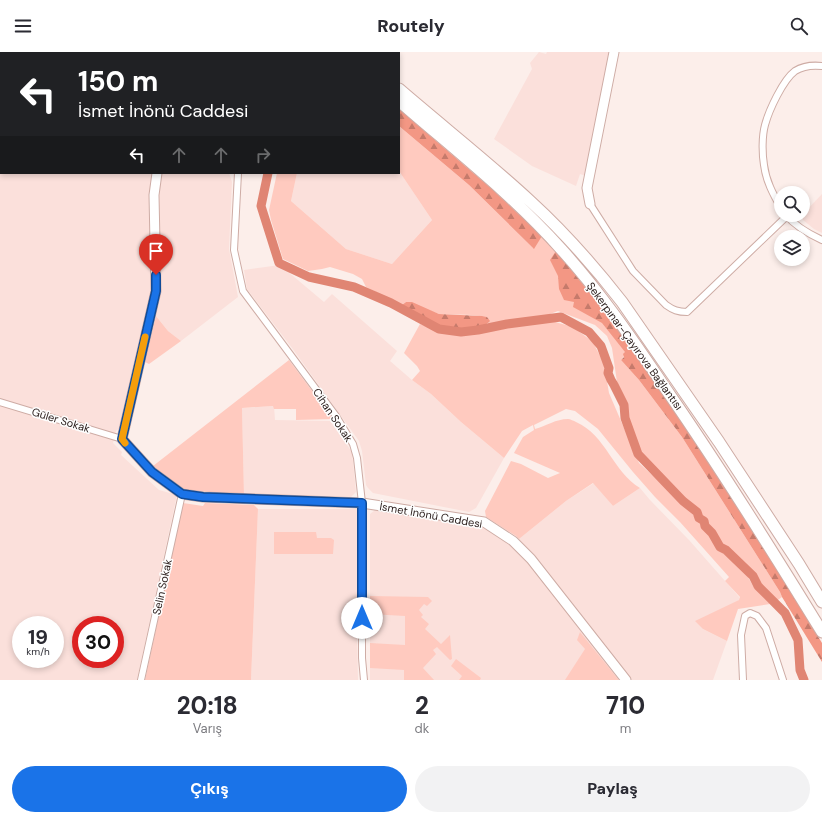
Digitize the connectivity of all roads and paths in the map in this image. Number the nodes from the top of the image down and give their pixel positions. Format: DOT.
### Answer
graph roads {
  1 [pos="614,52"];
  2 [pos="822,66"];
  3 [pos="400,90"];
  4 [pos="400,102"];
  5 [pos="157,174"];
  6 [pos="238,174"];
  7 [pos="774,196"];
  8 [pos="590,204"];
  9 [pos="780,222"];
  10 [pos="793,222"];
  11 [pos="822,240"];
  12 [pos="0,402"];
  13 [pos="122,439"];
  14 [pos="182,494"];
  15 [pos="362,503"];
  16 [pos="773,524"];
  17 [pos="822,590"];
  18 [pos="822,602"];
  19 [pos="822,632"];
  20 [pos="141,680"];
  21 [pos="364,680"];
  22 [pos="626,680"];
  23 [pos="743,680"];
  24 [pos="783,680"];
  1 -- 8 [label="street"];
  2 -- 7 [label="street"];
  3 -- 16 [label="highway, Şekerpınar-Çayırova Bağlantısı"];
  4 -- 19 [label="highway, Şekerpınar-Çayırova Bağlantısı"];
  5 -- 13 [label="street"];
  6 -- 15 [label="street, Cihan Sokak"];
  8 -- 9 [label="street"];
  10 -- 11 [label="street"];
  12 -- 13 [label="street, Güler Sokak"];
  13 -- 14 [label="street, İsmet İnönü Caddesi"];
  14 -- 15 [label="street, İsmet İnönü Caddesi"];
  14 -- 20 [label="street, Selin Sokak"];
  15 -- 21 [label="street, Cihan Sokak"];
  15 -- 22 [label="street, İsmet İnönü Caddesi"];
  16 -- 17 [label="highway"];
  16 -- 18 [label="highway, Şekerpınar-Çayırova Bağlantısı"];
  23 -- 24 [label="street"];
}
